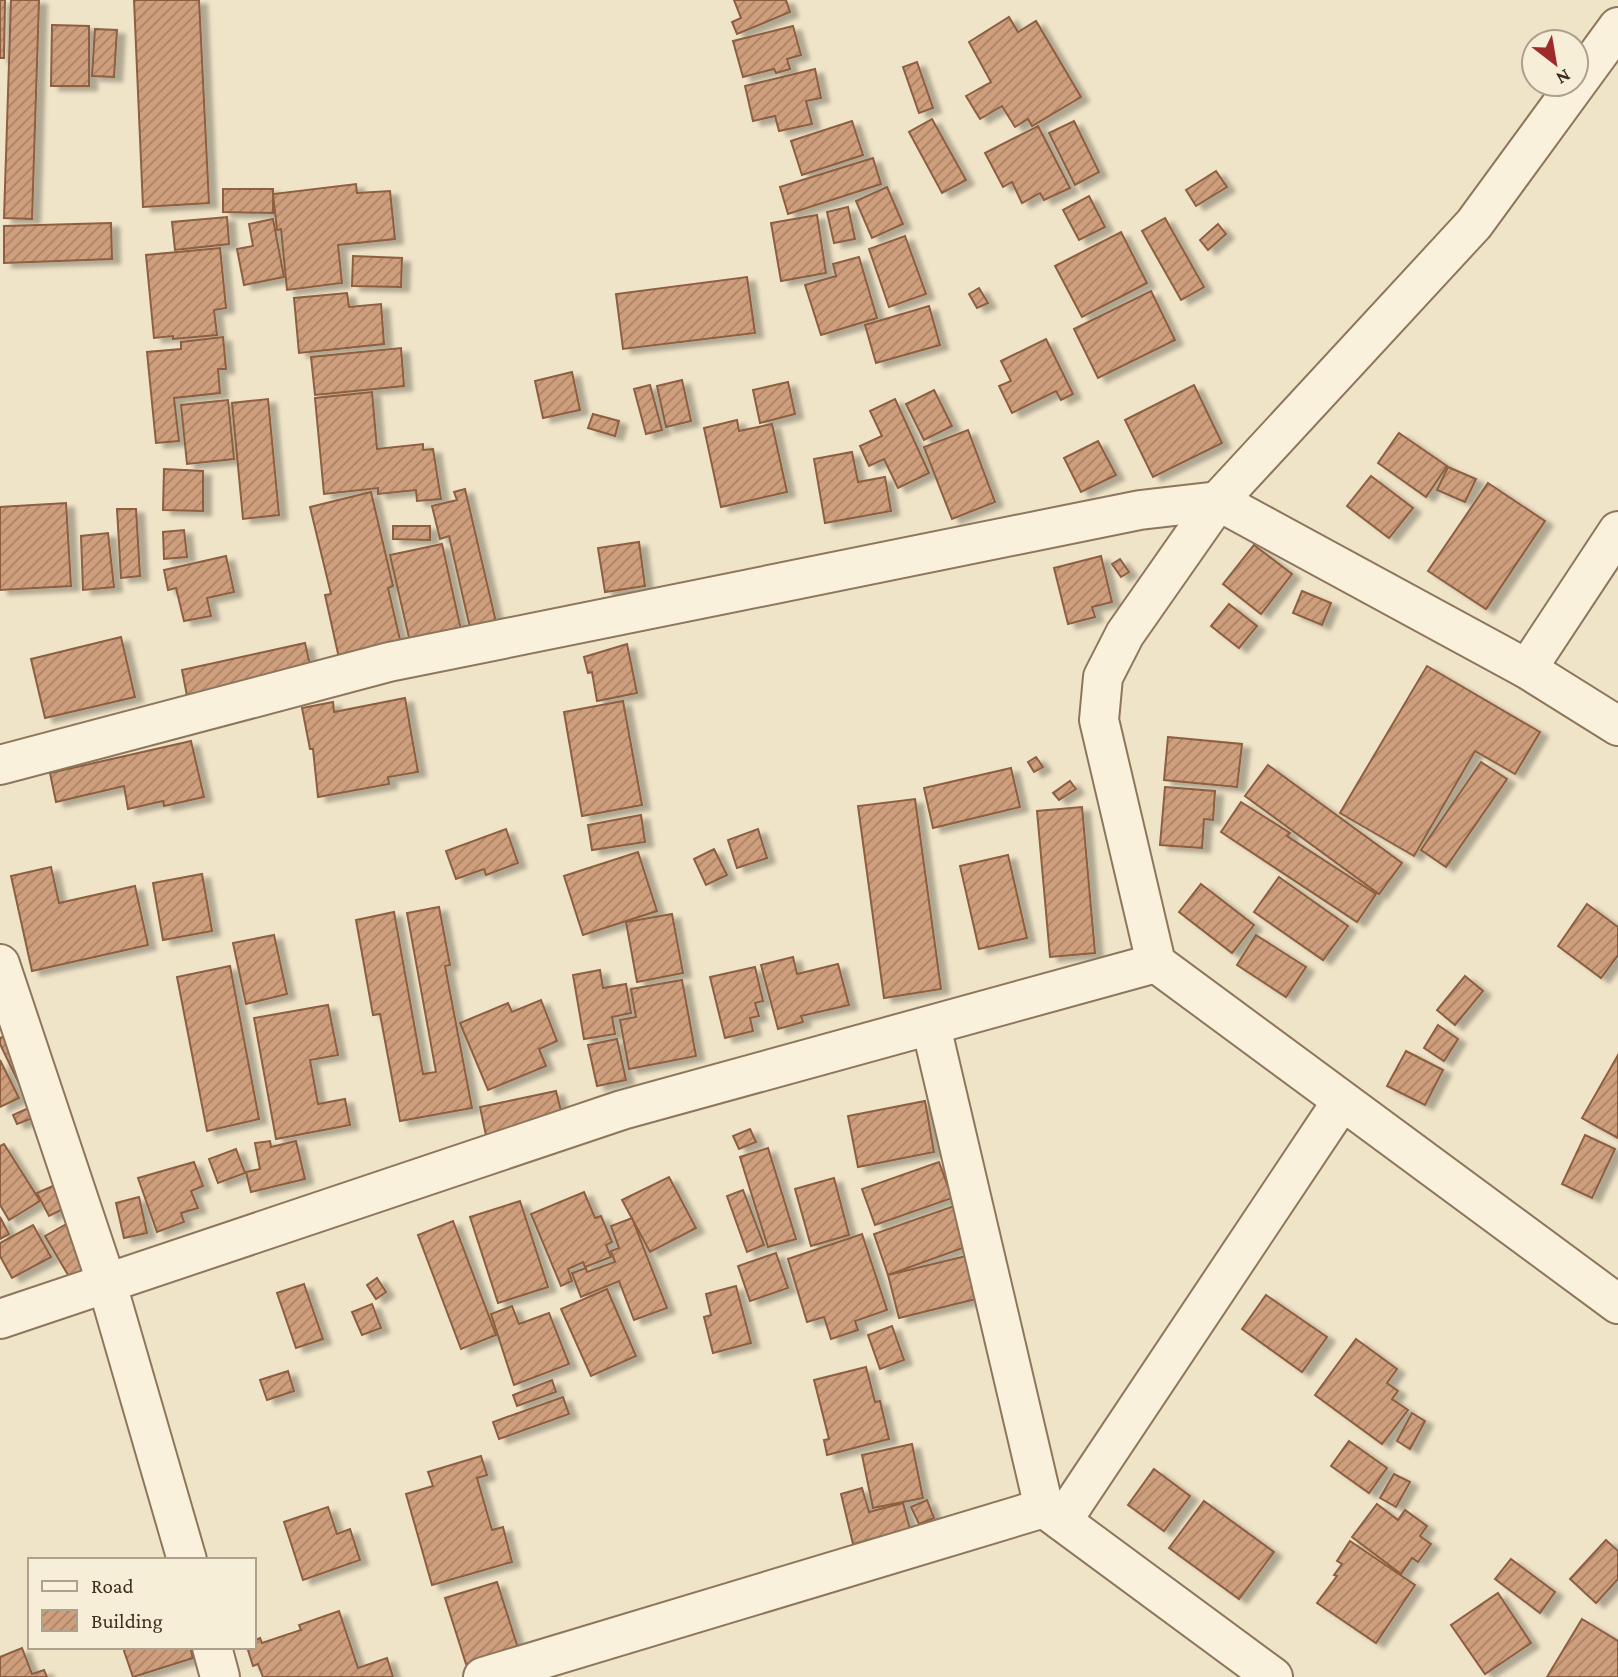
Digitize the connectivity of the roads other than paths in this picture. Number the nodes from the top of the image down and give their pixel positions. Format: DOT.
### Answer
graph roads {
  1 [pos="1618,27"];
  2 [pos="1217,501"];
  3 [pos="1618,531"];
  4 [pos="1527,669"];
  5 [pos="1618,726"];
  6 [pos="0,765"];
  7 [pos="1156,963"];
  8 [pos="0,964"];
  9 [pos="931,1026"];
  10 [pos="1342,1101"];
  11 [pos="107,1284"];
  12 [pos="1618,1304"];
  13 [pos="0,1319"];
  14 [pos="1053,1515"];
  15 [pos="186,1558"];
  16 [pos="213,1649"];
  17 [pos="220,1677"];
  18 [pos="482,1677"];
  19 [pos="1273,1677"];
  1 -- 2 [label="street"];
  2 -- 4 [label="street"];
  2 -- 6 [label="street"];
  2 -- 7 [label="street"];
  3 -- 4 [label="street"];
  4 -- 5 [label="street"];
  7 -- 9 [label="street"];
  7 -- 10 [label="street"];
  8 -- 11 [label="street"];
  9 -- 11 [label="street"];
  9 -- 14 [label="street"];
  10 -- 12 [label="street"];
  10 -- 14 [label="street"];
  11 -- 13 [label="street"];
  11 -- 15 [label="street"];
  14 -- 18 [label="street"];
  14 -- 19 [label="street"];
  16 -- 17 [label="street"];
}
